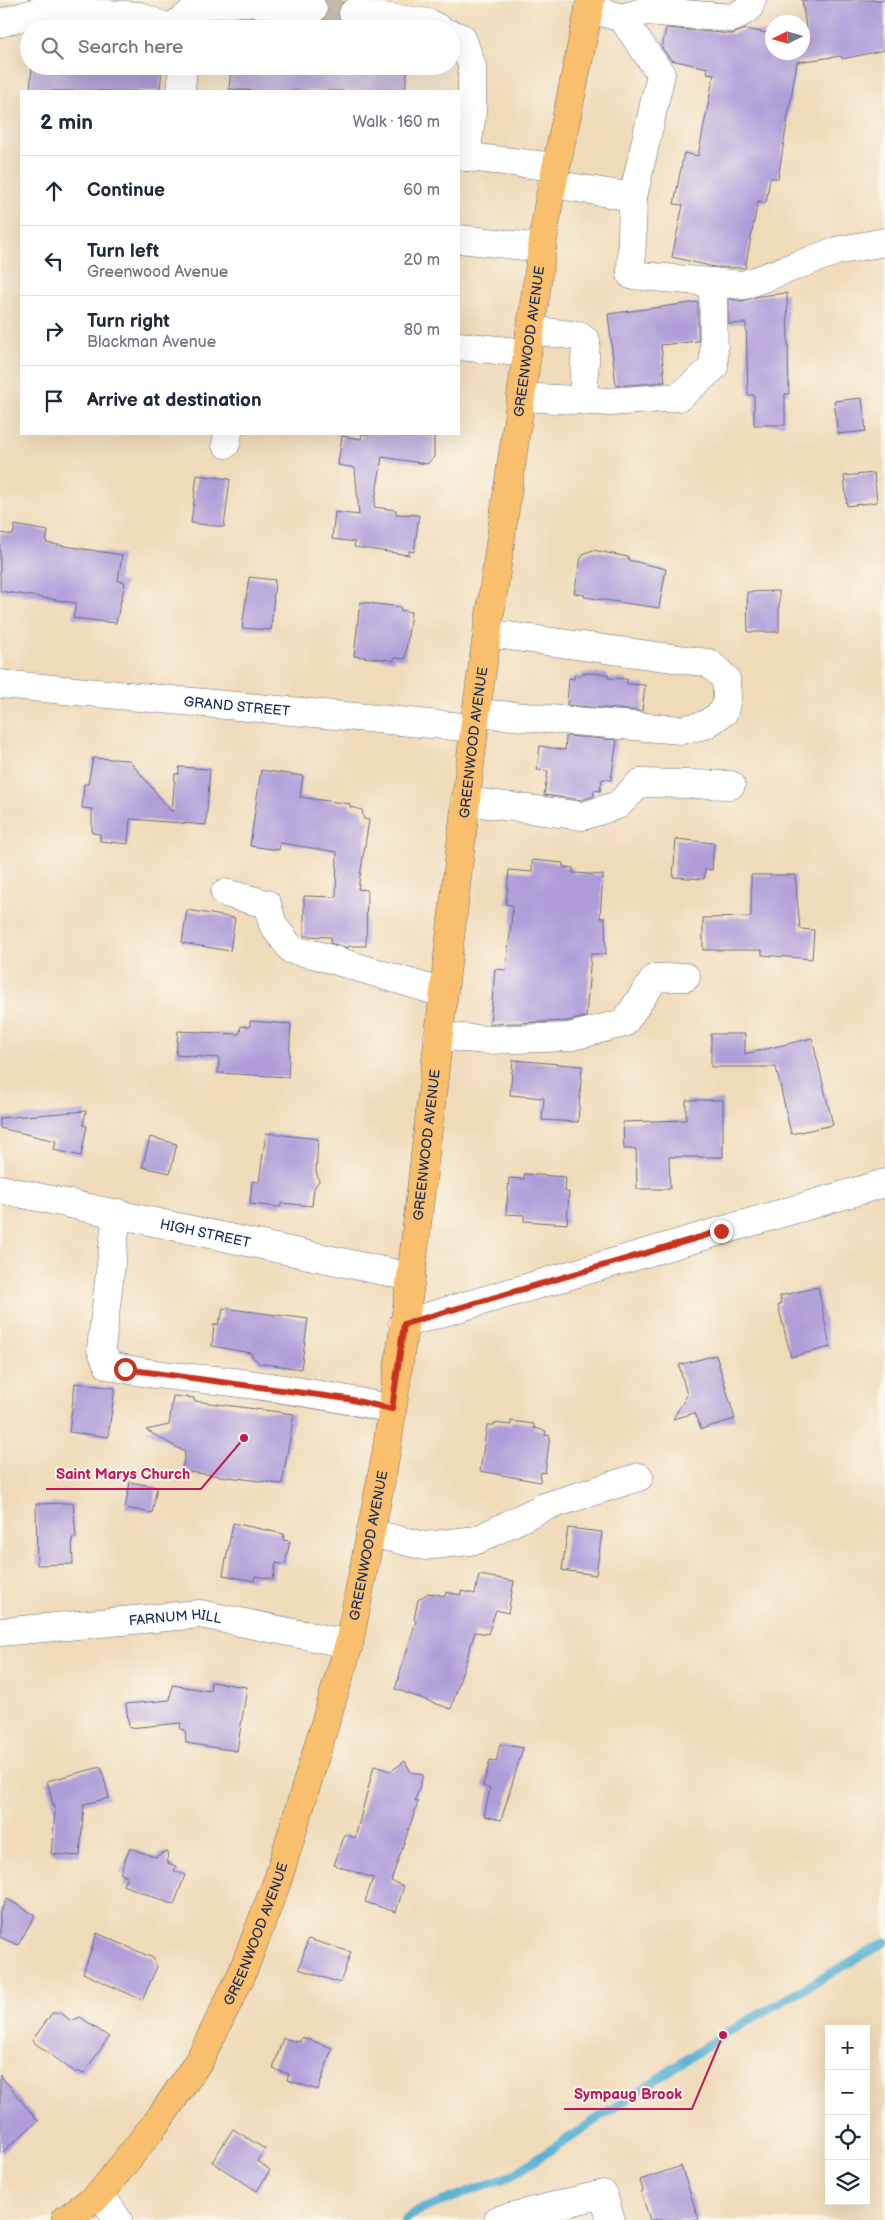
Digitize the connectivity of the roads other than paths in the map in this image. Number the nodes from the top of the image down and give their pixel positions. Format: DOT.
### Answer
graph roads {
  1 [pos="752,0"];
  2 [pos="590,4"];
  3 [pos="313,9"];
  4 [pos="353,13"];
  5 [pos="622,18"];
  6 [pos="149,20"];
  7 [pos="181,20"];
  8 [pos="406,20"];
  9 [pos="0,23"];
  10 [pos="460,37"];
  11 [pos="182,75"];
  12 [pos="181,90"];
  13 [pos="462,157"];
  14 [pos="554,176"];
  15 [pos="633,197"];
  16 [pos="460,239"];
  17 [pos="885,242"];
  18 [pos="542,248"];
  19 [pos="713,282"];
  20 [pos="529,342"];
  21 [pos="460,346"];
  22 [pos="521,397"];
  23 [pos="583,400"];
  24 [pos="487,633"];
  25 [pos="0,684"];
  26 [pos="475,721"];
  27 [pos="731,785"];
  28 [pos="465,802"];
  29 [pos="224,893"];
  30 [pos="686,978"];
  31 [pos="443,993"];
  32 [pos="438,1036"];
  33 [pos="885,1183"];
  34 [pos="0,1188"];
  35 [pos="117,1214"];
  36 [pos="411,1277"];
  37 [pos="404,1324"];
  38 [pos="392,1409"];
  39 [pos="639,1477"];
  40 [pos="370,1533"];
  41 [pos="0,1632"];
  42 [pos="349,1644"];
  43 [pos="100,2194"];
  44 [pos="65,2220"];
  45 [pos="118,2220"];
  46 [pos="498,2220"];
  47 [pos="611,2220"];
  1 -- 5 [label="street"];
  2 -- 5 [label="street"];
  2 -- 14 [label="main road, GREENWOOD AVENUE"];
  3 -- 7 [label="street"];
  4 -- 8 [label="street"];
  5 -- 15 [label="street"];
  6 -- 9 [label="street"];
  10 -- 13 [label="street"];
  11 -- 12 [label="street"];
  13 -- 14 [label="street"];
  14 -- 15 [label="street"];
  14 -- 18 [label="main road, GREENWOOD AVENUE"];
  15 -- 19 [label="street"];
  16 -- 18 [label="street"];
  17 -- 19 [label="street"];
  18 -- 20 [label="main road, GREENWOOD AVENUE"];
  19 -- 23 [label="street"];
  20 -- 21 [label="street"];
  20 -- 22 [label="main road, GREENWOOD AVENUE"];
  20 -- 23 [label="street"];
  22 -- 23 [label="street"];
  22 -- 24 [label="main road, GREENWOOD AVENUE"];
  24 -- 26 [label="main road, GREENWOOD AVENUE"];
  24 -- 26 [label="street, GRAND STREET"];
  25 -- 26 [label="street, GRAND STREET"];
  26 -- 28 [label="main road, GREENWOOD AVENUE"];
  27 -- 28 [label="street"];
  28 -- 31 [label="main road, GREENWOOD AVENUE"];
  29 -- 31 [label="street"];
  30 -- 32 [label="street"];
  31 -- 32 [label="main road, GREENWOOD AVENUE"];
  32 -- 36 [label="main road, GREENWOOD AVENUE"];
  33 -- 37 [label="street"];
  34 -- 35 [label="street, HIGH STREET"];
  35 -- 36 [label="street, HIGH STREET"];
  35 -- 38 [label="street"];
  36 -- 37 [label="main road, GREENWOOD AVENUE"];
  37 -- 38 [label="main road, GREENWOOD AVENUE"];
  38 -- 40 [label="main road, GREENWOOD AVENUE"];
  39 -- 40 [label="street"];
  40 -- 42 [label="main road, GREENWOOD AVENUE"];
  41 -- 42 [label="street, FARNUM HILL"];
  42 -- 43 [label="main road, GREENWOOD AVENUE"];
  43 -- 44 [label="main road, GREENWOOD AVENUE"];
  43 -- 45 [label="street"];
  46 -- 47 [label="street"];
}
